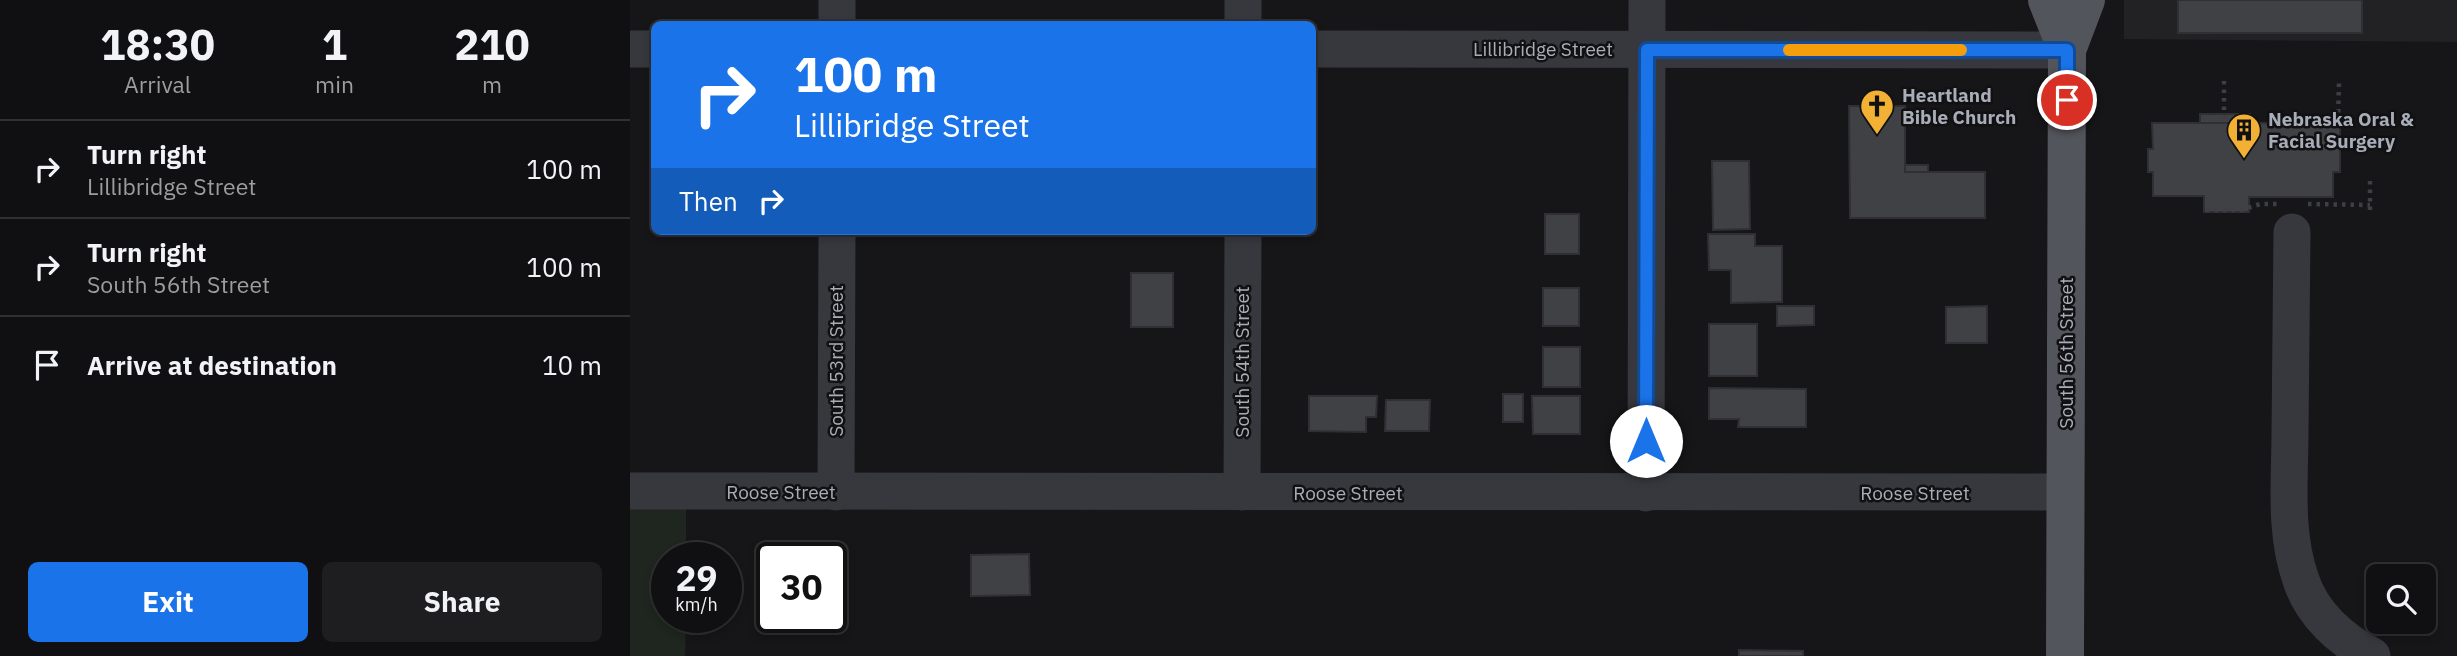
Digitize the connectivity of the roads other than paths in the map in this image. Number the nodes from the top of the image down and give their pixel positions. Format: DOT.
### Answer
graph roads {
  1 [pos="837,0"];
  2 [pos="1243,0"];
  3 [pos="1647,0"];
  4 [pos="2047,0"];
  5 [pos="2086,0"];
  6 [pos="837,21"];
  7 [pos="1243,21"];
  8 [pos="630,48"];
  9 [pos="651,49"];
  10 [pos="1316,50"];
  11 [pos="1647,50"];
  12 [pos="2067,50"];
  13 [pos="2291,232"];
  14 [pos="837,235"];
  15 [pos="1242,235"];
  16 [pos="630,491"];
  17 [pos="836,492"];
  18 [pos="1242,492"];
  19 [pos="2065,492"];
  20 [pos="1646,493"];
  21 [pos="2065,656"];
  22 [pos="2372,656"];
  1 -- 6 [label="street"];
  2 -- 7 [label="street"];
  3 -- 11 [label="street"];
  4 -- 12 [label="main road, South 56th Street"];
  5 -- 12 [label="main road, South 56th Street"];
  8 -- 9 [label="street"];
  10 -- 11 [label="street, Lillibridge Street"];
  11 -- 12 [label="street, Lillibridge Street"];
  11 -- 20 [label="street"];
  12 -- 19 [label="main road, South 56th Street"];
  13 -- 22 [label="street"];
  14 -- 17 [label="street, South 53rd Street"];
  15 -- 18 [label="street, South 54th Street"];
  16 -- 17 [label="street, Roose Street"];
  17 -- 18 [label="street, Roose Street"];
  18 -- 20 [label="street, Roose Street"];
  19 -- 20 [label="street, Roose Street"];
  19 -- 21 [label="main road, South 56th Street"];
}
